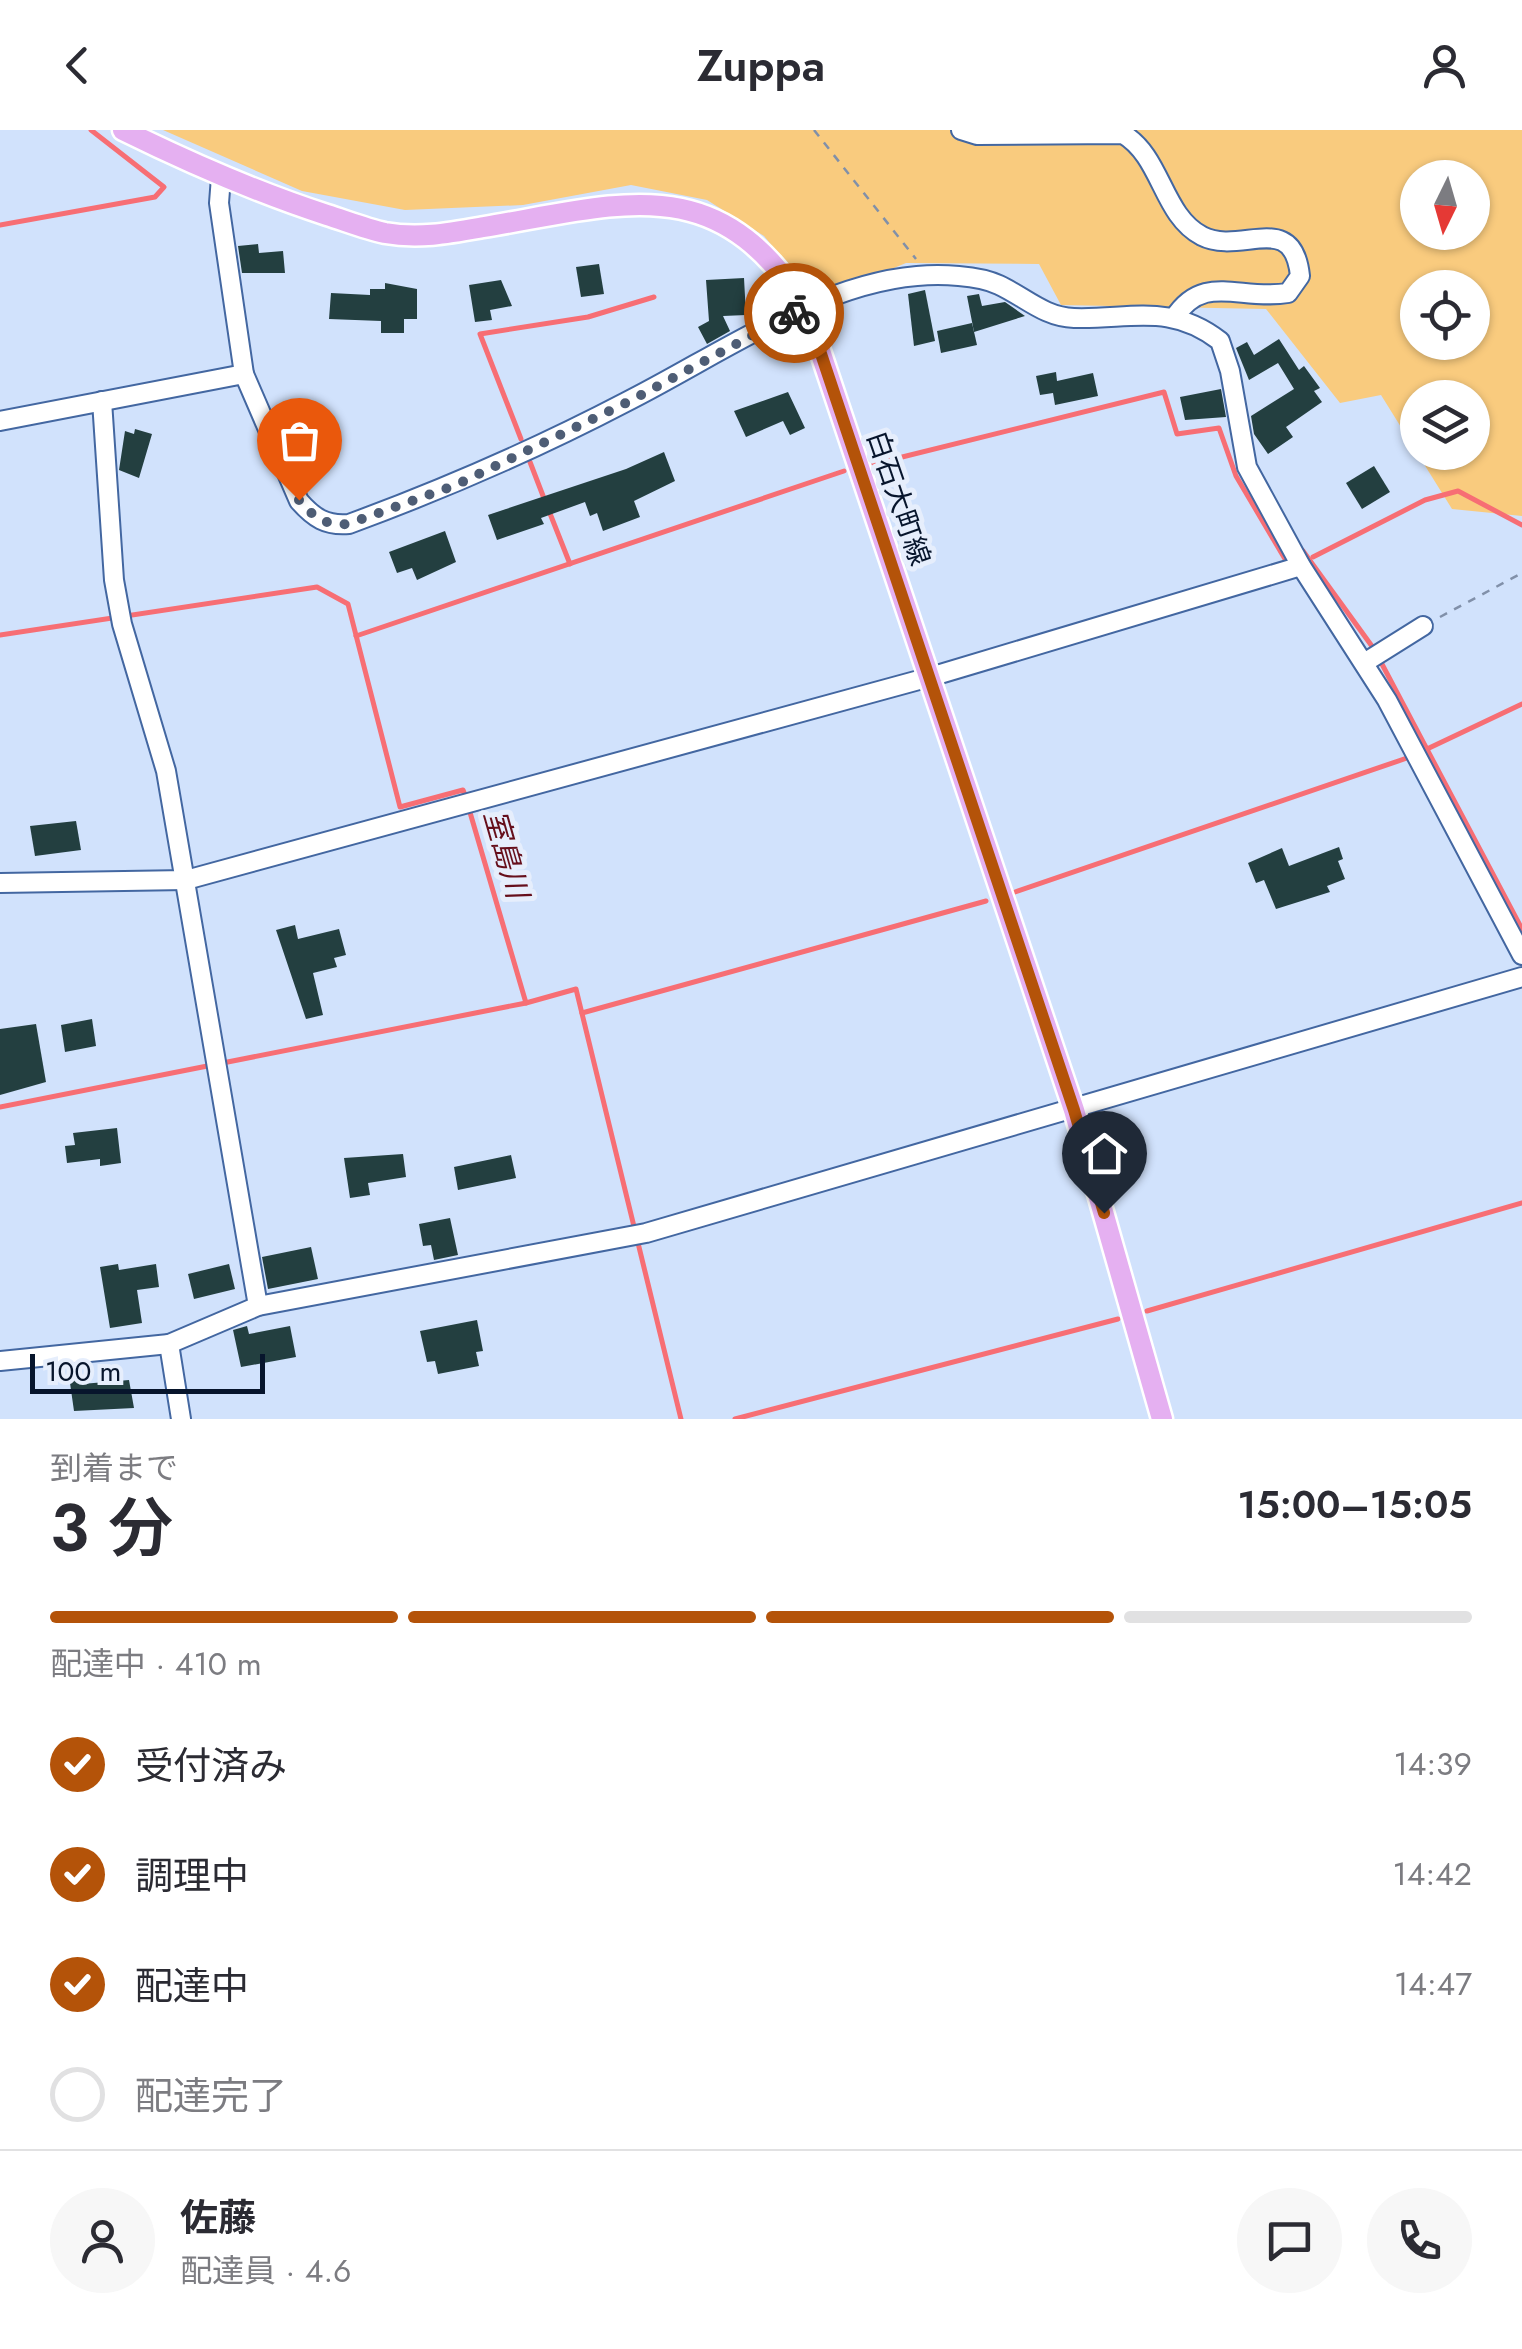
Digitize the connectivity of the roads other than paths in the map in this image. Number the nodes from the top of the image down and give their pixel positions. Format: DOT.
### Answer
graph roads {
  1 [pos="123,130"];
  2 [pos="961,130"];
  3 [pos="220,177"];
  4 [pos="806,309"];
  5 [pos="1174,318"];
  6 [pos="244,374"];
  7 [pos="102,401"];
  8 [pos="0,421"];
  9 [pos="1301,566"];
  10 [pos="1423,626"];
  11 [pos="1372,657"];
  12 [pos="930,678"];
  13 [pos="186,880"];
  14 [pos="0,882"];
  15 [pos="1522,955"];
  16 [pos="1522,977"];
  17 [pos="1074,1110"];
  18 [pos="258,1306"];
  19 [pos="169,1344"];
  20 [pos="0,1361"];
  21 [pos="181,1419"];
  22 [pos="1162,1419"];
  1 -- 3 [label="main road, 白石大町線"];
  2 -- 5 [label="street"];
  3 -- 4 [label="main road, 白石大町線"];
  3 -- 6 [label="street"];
  4 -- 5 [label="street"];
  4 -- 6 [label="street"];
  4 -- 12 [label="main road, 白石大町線"];
  5 -- 9 [label="street"];
  6 -- 7 [label="street"];
  7 -- 8 [label="street"];
  7 -- 13 [label="street"];
  9 -- 11 [label="street"];
  9 -- 12 [label="street"];
  10 -- 11 [label="street"];
  11 -- 15 [label="street"];
  12 -- 13 [label="street"];
  12 -- 17 [label="main road, 白石大町線"];
  13 -- 14 [label="street"];
  13 -- 18 [label="street"];
  16 -- 17 [label="street"];
  17 -- 18 [label="street"];
  17 -- 22 [label="main road, 白石大町線"];
  18 -- 19 [label="street"];
  19 -- 20 [label="street"];
  19 -- 21 [label="street"];
}
